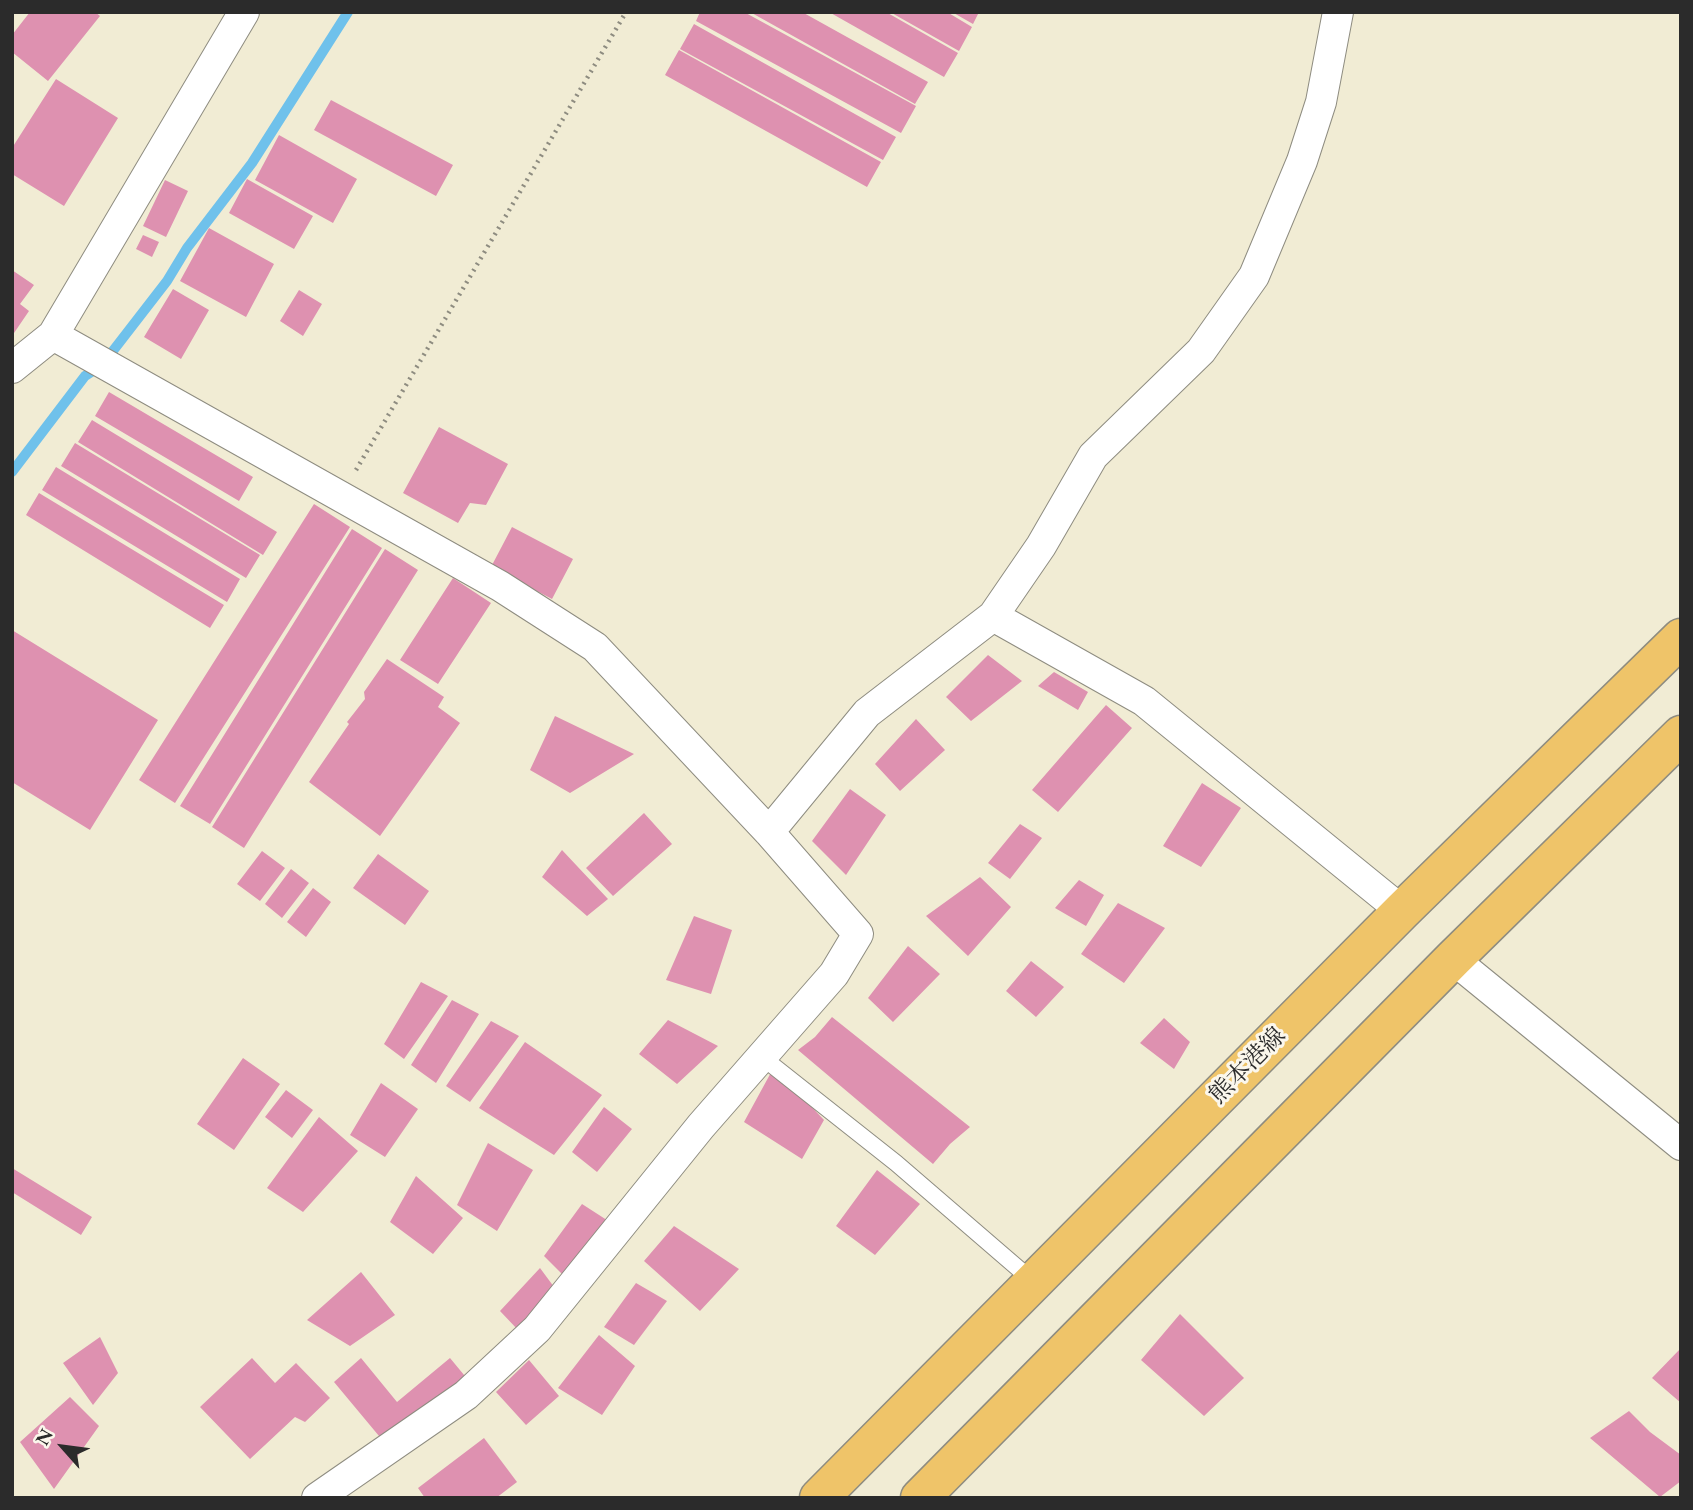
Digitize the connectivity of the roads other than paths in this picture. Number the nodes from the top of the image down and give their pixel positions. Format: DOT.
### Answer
graph roads {
  1 [pos="244,12"];
  2 [pos="1338,12"];
  3 [pos="53,335"];
  4 [pos="12,368"];
  5 [pos="993,616"];
  6 [pos="1681,638"];
  7 [pos="1681,734"];
  8 [pos="769,832"];
  9 [pos="1402,911"];
  10 [pos="1453,959"];
  11 [pos="762,1057"];
  12 [pos="1681,1145"];
  13 [pos="1034,1282"];
  14 [pos="317,1498"];
  15 [pos="819,1498"];
  16 [pos="920,1498"];
  1 -- 3 [label="street"];
  2 -- 5 [label="street"];
  3 -- 4 [label="street"];
  3 -- 8 [label="street"];
  5 -- 8 [label="street"];
  5 -- 9 [label="street"];
  6 -- 9 [label="main road, 熊本港線"];
  7 -- 10 [label="main road"];
  8 -- 11 [label="street"];
  9 -- 13 [label="main road, 熊本港線"];
  10 -- 12 [label="street"];
  10 -- 16 [label="main road"];
  11 -- 13 [label="lane"];
  11 -- 14 [label="street"];
  13 -- 15 [label="main road, 熊本港線"];
}
